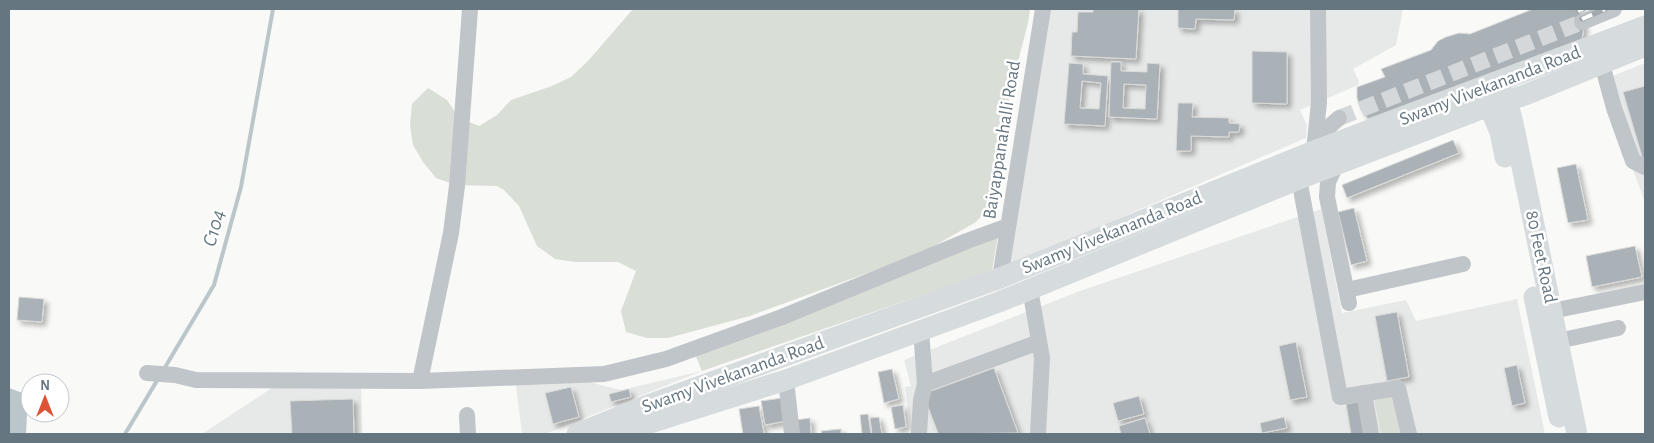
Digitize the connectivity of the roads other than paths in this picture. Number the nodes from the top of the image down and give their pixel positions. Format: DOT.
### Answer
graph roads {
  1 [pos="470,9"];
  2 [pos="1043,9"];
  3 [pos="1318,9"];
  4 [pos="1614,9"];
  5 [pos="1582,22"];
  6 [pos="1645,26"];
  7 [pos="1645,46"];
  8 [pos="1602,64"];
  9 [pos="1494,95"];
  10 [pos="1339,118"];
  11 [pos="1314,152"];
  12 [pos="1336,165"];
  13 [pos="1645,167"];
  14 [pos="1299,178"];
  15 [pos="1008,226"];
  16 [pos="1463,264"];
  17 [pos="1000,278"];
  18 [pos="1030,289"];
  19 [pos="1645,292"];
  20 [pos="1552,311"];
  21 [pos="1618,328"];
  22 [pos="921,330"];
  23 [pos="1558,341"];
  24 [pos="1039,342"];
  25 [pos="146,373"];
  26 [pos="786,380"];
  27 [pos="420,381"];
  28 [pos="925,384"];
  29 [pos="1364,393"];
  30 [pos="467,415"];
  31 [pos="635,425"];
  32 [pos="468,434"];
  33 [pos="577,434"];
  34 [pos="792,434"];
  35 [pos="919,434"];
  36 [pos="1038,434"];
  37 [pos="1371,434"];
  38 [pos="1409,434"];
  39 [pos="1563,434"];
  40 [pos="1577,434"];
  1 -- 27 [label="street"];
  2 -- 15 [label="street, Baiyappanahalli Road"];
  3 -- 11 [label="street"];
  4 -- 5 [label="street"];
  6 -- 9 [label="main road, Swamy Vivekananda Road"];
  7 -- 8 [label="main road, Swamy Vivekananda Road"];
  8 -- 9 [label="main road, Swamy Vivekananda Road"];
  8 -- 13 [label="street"];
  9 -- 11 [label="main road, Swamy Vivekananda Road"];
  9 -- 12 [label="main road, Swamy Vivekananda Road"];
  9 -- 20 [label="main road, 80 Feet Road"];
  9 -- 39 [label="main road, 80 Feet Road"];
  10 -- 11 [label="street"];
  11 -- 17 [label="main road, Swamy Vivekananda Road"];
  12 -- 14 [label="main road, Swamy Vivekananda Road"];
  12 -- 16 [label="street"];
  14 -- 18 [label="main road, Swamy Vivekananda Road"];
  14 -- 29 [label="street"];
  15 -- 17 [label="street, Baiyappanahalli Road"];
  15 -- 27 [label="street"];
  17 -- 31 [label="main road, Swamy Vivekananda Road"];
  18 -- 22 [label="main road, Swamy Vivekananda Road"];
  18 -- 24 [label="street"];
  19 -- 20 [label="street"];
  20 -- 23 [label="main road, 80 Feet Road"];
  21 -- 23 [label="street"];
  22 -- 26 [label="main road, Swamy Vivekananda Road"];
  22 -- 28 [label="street"];
  23 -- 40 [label="main road, 80 Feet Road"];
  24 -- 28 [label="street"];
  24 -- 36 [label="street"];
  25 -- 27 [label="street"];
  26 -- 31 [label="main road, Swamy Vivekananda Road"];
  26 -- 34 [label="street"];
  28 -- 35 [label="street"];
  29 -- 37 [label="street"];
  29 -- 38 [label="street"];
  30 -- 32 [label="street"];
  31 -- 33 [label="main road, Swamy Vivekananda Road"];
}
